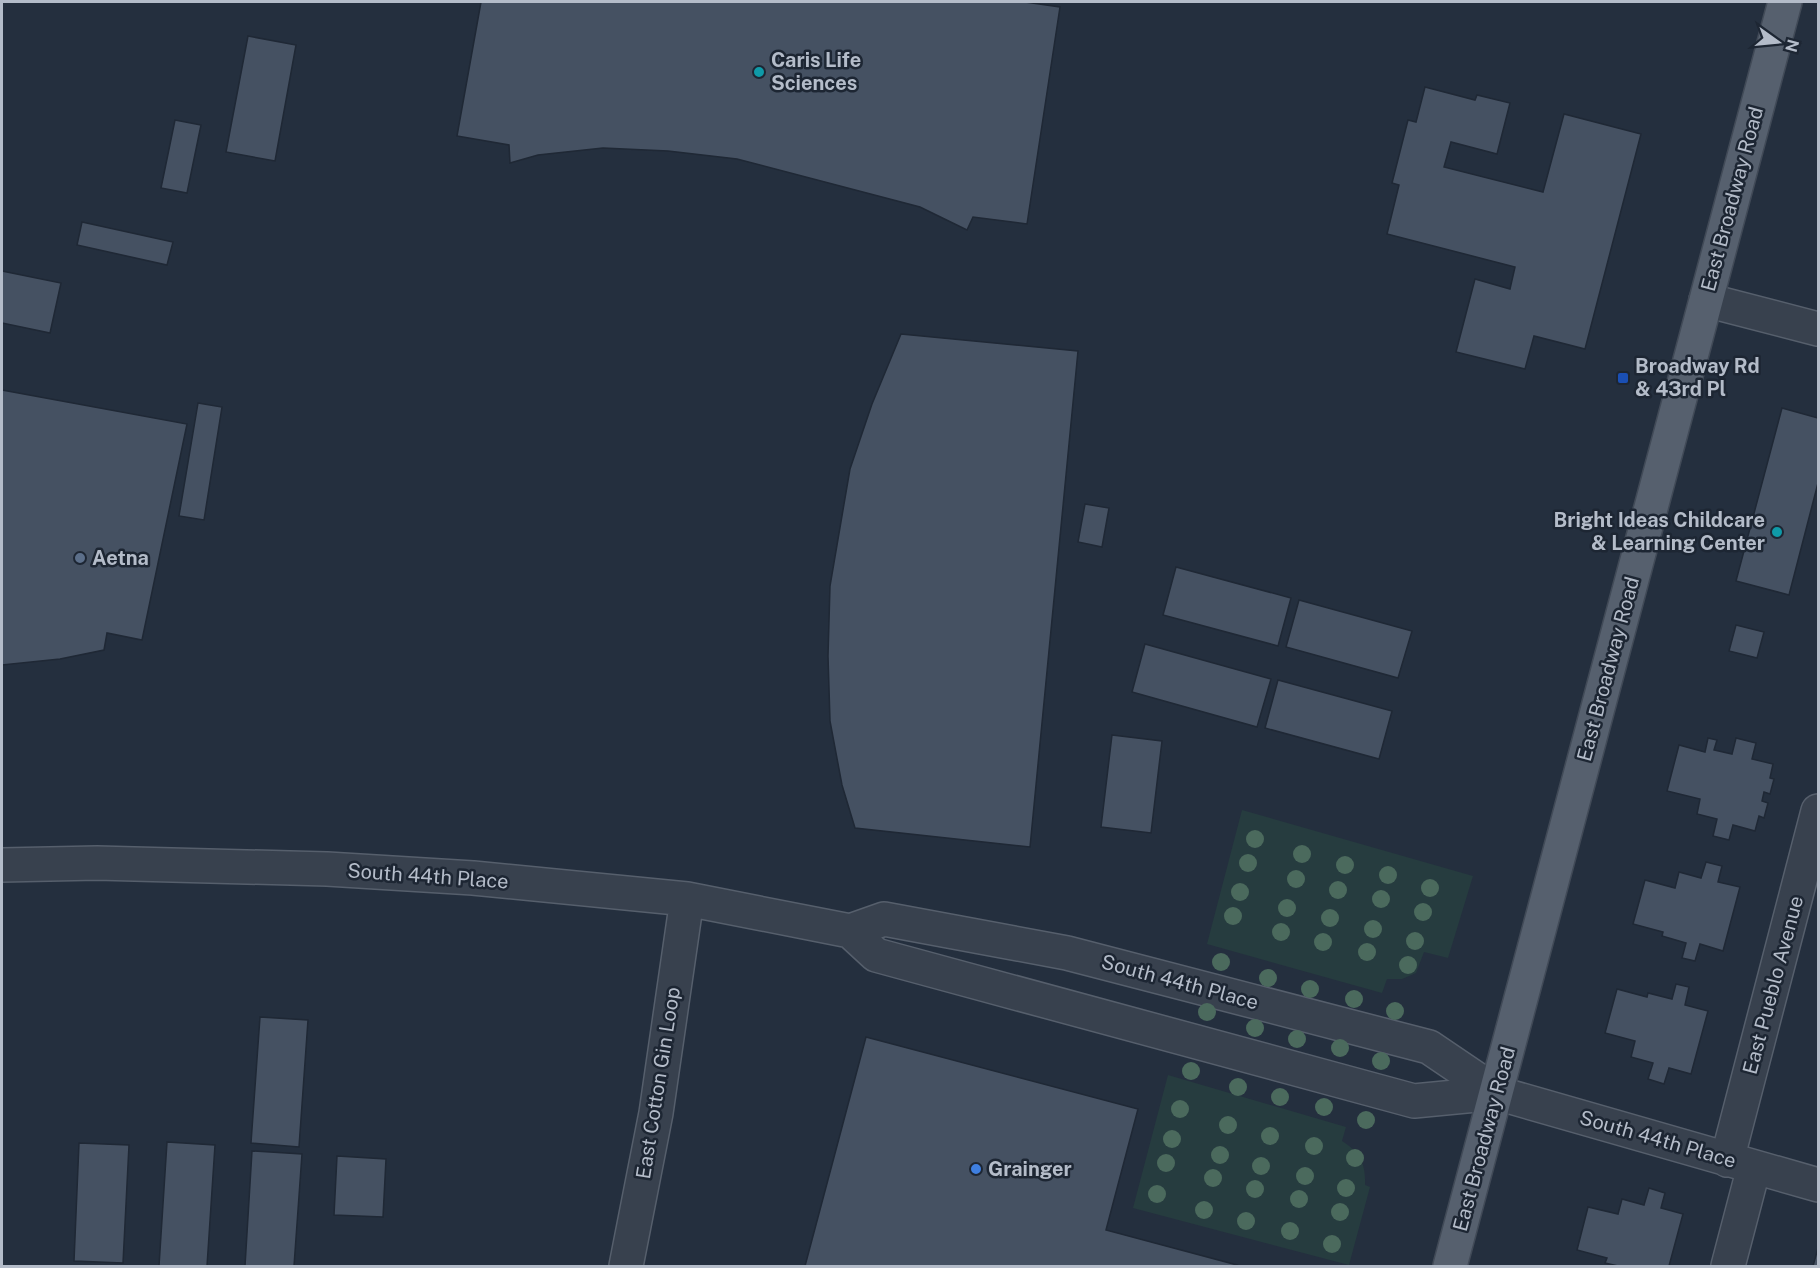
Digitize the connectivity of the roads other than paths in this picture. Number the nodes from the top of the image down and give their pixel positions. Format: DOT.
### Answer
graph roads {
  1 [pos="1785,2"];
  2 [pos="1706,300"];
  3 [pos="1818,329"];
  4 [pos="1818,811"];
  5 [pos="2,865"];
  6 [pos="687,899"];
  7 [pos="850,931"];
  8 [pos="1497,1094"];
  9 [pos="1741,1163"];
  10 [pos="1818,1185"];
  11 [pos="626,1266"];
  12 [pos="1450,1266"];
  13 [pos="1728,1266"];
  1 -- 2 [label="main road, East Broadway Road"];
  2 -- 3 [label="street"];
  2 -- 8 [label="main road, East Broadway Road"];
  4 -- 9 [label="street, East Pueblo Avenue"];
  5 -- 6 [label="street, South 44th Place"];
  6 -- 7 [label="street, South 44th Place"];
  6 -- 11 [label="street, East Cotton Gin Loop"];
  7 -- 8 [label="street, South 44th Place"];
  7 -- 8 [label="street, South 44th Place"];
  8 -- 9 [label="street, South 44th Place"];
  8 -- 12 [label="main road, East Broadway Road"];
  9 -- 10 [label="street, South 44th Place"];
  9 -- 13 [label="street, East Pueblo Avenue"];
}
